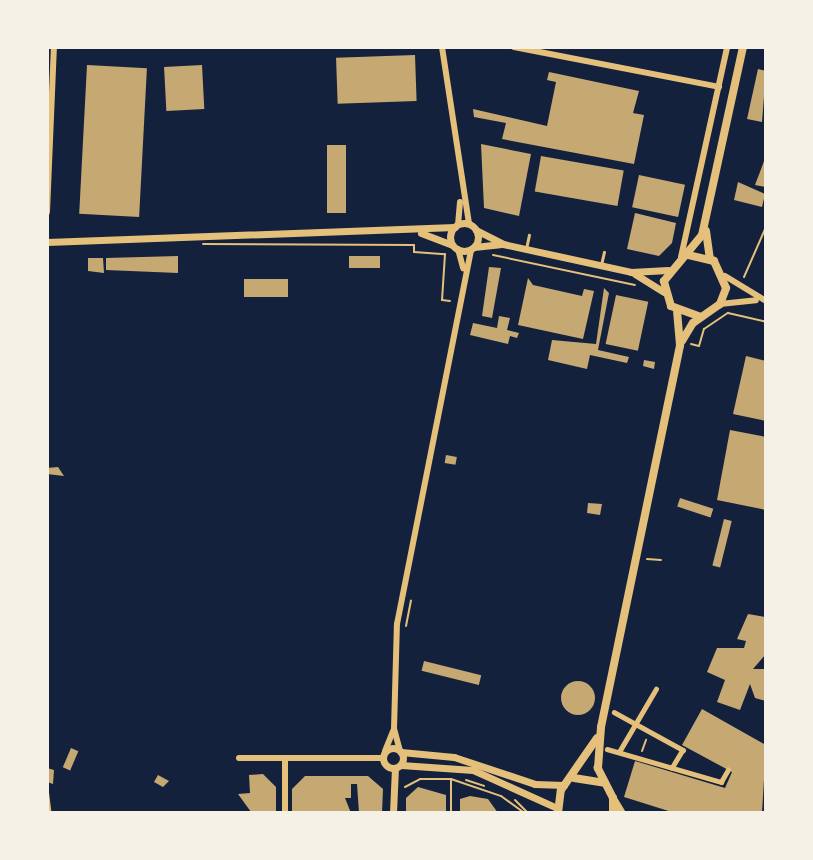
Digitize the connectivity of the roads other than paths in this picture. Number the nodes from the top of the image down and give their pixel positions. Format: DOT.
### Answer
graph roads {
  1 [pos="47,47"];
  2 [pos="55,47"];
  3 [pos="442,47"];
  4 [pos="514,47"];
  5 [pos="727,47"];
  6 [pos="743,47"];
  7 [pos="719,87"];
  8 [pos="460,197"];
  9 [pos="47,212"];
  10 [pos="706,221"];
  11 [pos="469,224"];
  12 [pos="456,226"];
  13 [pos="476,230"];
  14 [pos="421,233"];
  15 [pos="529,235"];
  16 [pos="47,242"];
  17 [pos="503,244"];
  18 [pos="455,247"];
  19 [pos="472,248"];
  20 [pos="526,249"];
  21 [pos="604,252"];
  22 [pos="684,257"];
  23 [pos="710,258"];
  24 [pos="601,265"];
  25 [pos="668,270"];
  26 [pos="631,272"];
  27 [pos="464,273"];
  28 [pos="724,276"];
  29 [pos="664,292"];
  30 [pos="764,300"];
  31 [pos="720,304"];
  32 [pos="677,312"];
  33 [pos="701,317"];
  34 [pos="681,343"];
  35 [pos="656,689"];
  36 [pos="614,712"];
  37 [pos="636,723"];
  38 [pos="601,727"];
  39 [pos="394,729"];
  40 [pos="607,749"];
  41 [pos="401,751"];
  42 [pos="619,752"];
  43 [pos="384,755"];
  44 [pos="239,758"];
  45 [pos="285,759"];
  46 [pos="398,767"];
  47 [pos="672,768"];
  48 [pos="728,770"];
  49 [pos="572,779"];
  50 [pos="564,785"];
  51 [pos="607,785"];
  52 [pos="47,788"];
  53 [pos="613,797"];
  54 [pos="558,810"];
  55 [pos="50,813"];
  56 [pos="285,813"];
  57 [pos="393,813"];
  58 [pos="613,813"];
  59 [pos="622,813"];
  1 -- 2 [label="street"];
  2 -- 9 [label="street"];
  3 -- 8 [label="street"];
  4 -- 7 [label="street"];
  5 -- 7 [label="street"];
  6 -- 10 [label="main road"];
  7 -- 22 [label="street"];
  8 -- 11 [label="street"];
  8 -- 12 [label="street"];
  10 -- 22 [label="main road"];
  10 -- 23 [label="main road"];
  11 -- 12 [label="street"];
  11 -- 13 [label="street"];
  12 -- 14 [label="street"];
  12 -- 18 [label="street"];
  13 -- 17 [label="street"];
  13 -- 19 [label="street"];
  14 -- 16 [label="street"];
  14 -- 18 [label="street"];
  15 -- 20 [label="lane"];
  17 -- 19 [label="street"];
  17 -- 20 [label="street"];
  18 -- 19 [label="street"];
  18 -- 27 [label="street"];
  19 -- 27 [label="street"];
  20 -- 24 [label="street"];
  21 -- 24 [label="lane"];
  22 -- 23 [label="main road"];
  22 -- 25 [label="main road"];
  23 -- 28 [label="main road"];
  24 -- 26 [label="street"];
  25 -- 26 [label="street"];
  25 -- 29 [label="main road"];
  26 -- 29 [label="street"];
  27 -- 39 [label="street"];
  28 -- 30 [label="street"];
  28 -- 31 [label="main road"];
  29 -- 32 [label="main road"];
  30 -- 31 [label="street"];
  31 -- 33 [label="main road"];
  32 -- 33 [label="main road"];
  32 -- 34 [label="main road"];
  33 -- 34 [label="main road"];
  34 -- 38 [label="main road"];
  35 -- 37 [label="street"];
  36 -- 37 [label="street"];
  37 -- 42 [label="street"];
  37 -- 47 [label="street"];
  38 -- 49 [label="main road"];
  38 -- 51 [label="main road"];
  39 -- 41 [label="street"];
  39 -- 43 [label="street"];
  40 -- 42 [label="street"];
  41 -- 43 [label="street"];
  41 -- 46 [label="street"];
  41 -- 50 [label="street"];
  42 -- 47 [label="street"];
  43 -- 45 [label="street"];
  43 -- 46 [label="street"];
  44 -- 45 [label="street"];
  45 -- 56 [label="street"];
  46 -- 54 [label="street"];
  46 -- 57 [label="street"];
  47 -- 48 [label="street"];
  49 -- 50 [label="main road"];
  49 -- 51 [label="main road"];
  50 -- 54 [label="main road"];
  51 -- 53 [label="main road"];
  52 -- 55 [label="lane"];
  53 -- 58 [label="main road"];
  53 -- 59 [label="street"];
}
